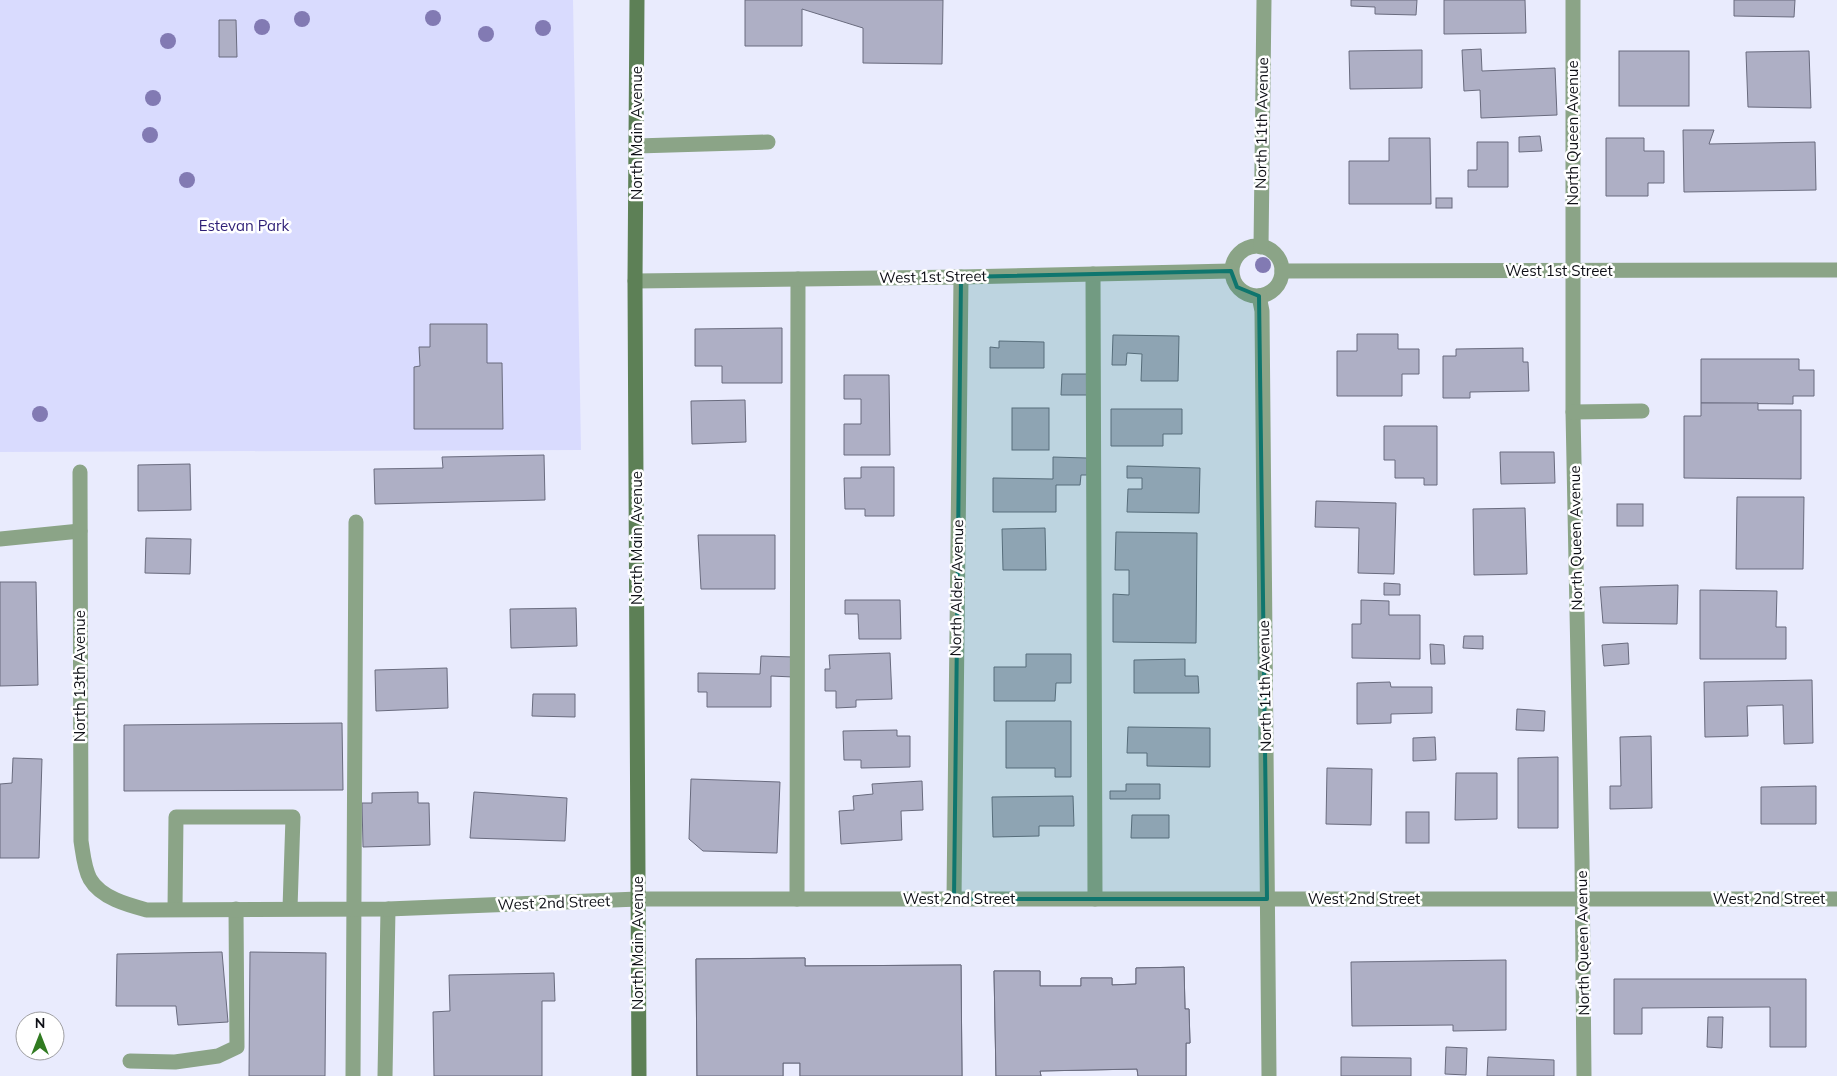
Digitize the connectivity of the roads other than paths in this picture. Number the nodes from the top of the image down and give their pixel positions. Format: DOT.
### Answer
graph roads {
  1 [pos="637,0"];
  2 [pos="1264,0"];
  3 [pos="1572,0"];
  4 [pos="768,142"];
  5 [pos="637,146"];
  6 [pos="1261,247"];
  7 [pos="1837,270"];
  8 [pos="1231,272"];
  9 [pos="1282,272"];
  10 [pos="1573,272"];
  11 [pos="1093,274"];
  12 [pos="960,277"];
  13 [pos="798,279"];
  14 [pos="635,281"];
  15 [pos="1259,296"];
  16 [pos="1642,411"];
  17 [pos="1573,412"];
  18 [pos="80,472"];
  19 [pos="356,522"];
  20 [pos="80,531"];
  21 [pos="0,539"];
  22 [pos="90,878"];
  23 [pos="638,899"];
  24 [pos="797,899"];
  25 [pos="954,899"];
  26 [pos="1095,899"];
  27 [pos="1267,899"];
  28 [pos="1582,899"];
  29 [pos="1837,899"];
  30 [pos="290,908"];
  31 [pos="354,908"];
  32 [pos="175,909"];
  33 [pos="236,909"];
  34 [pos="388,909"];
  35 [pos="130,1061"];
  36 [pos="353,1076"];
  37 [pos="385,1076"];
  38 [pos="639,1076"];
  39 [pos="1269,1076"];
  40 [pos="1584,1076"];
  1 -- 5 [label="main road, North Main Avenue"];
  2 -- 6 [label="street, North 11th Avenue"];
  3 -- 10 [label="street, North Queen Avenue"];
  4 -- 5 [label="street"];
  5 -- 14 [label="main road, North Main Avenue"];
  6 -- 8 [label="street"];
  6 -- 9 [label="street"];
  7 -- 10 [label="street, West 1st Street"];
  8 -- 11 [label="street, West 1st Street"];
  8 -- 15 [label="street"];
  9 -- 10 [label="street, West 1st Street"];
  9 -- 15 [label="street"];
  10 -- 17 [label="street, North Queen Avenue"];
  11 -- 12 [label="street, West 1st Street"];
  11 -- 26 [label="street"];
  12 -- 13 [label="street, West 1st Street"];
  12 -- 25 [label="street, North Alder Avenue"];
  13 -- 14 [label="street, West 1st Street"];
  13 -- 24 [label="street"];
  14 -- 23 [label="main road, North Main Avenue"];
  15 -- 27 [label="street, North 11th Avenue"];
  16 -- 17 [label="street"];
  17 -- 28 [label="street, North Queen Avenue"];
  18 -- 20 [label="street, North 13th Avenue"];
  19 -- 31 [label="street"];
  20 -- 21 [label="street"];
  20 -- 22 [label="street, North 13th Avenue"];
  22 -- 32 [label="street, West 2nd Street"];
  23 -- 24 [label="street, West 2nd Street"];
  23 -- 34 [label="street, West 2nd Street"];
  23 -- 38 [label="main road, North Main Avenue"];
  24 -- 25 [label="street, West 2nd Street"];
  25 -- 26 [label="street, West 2nd Street"];
  26 -- 27 [label="street, West 2nd Street"];
  27 -- 28 [label="street, West 2nd Street"];
  27 -- 39 [label="street, North 11th Avenue"];
  28 -- 29 [label="street, West 2nd Street"];
  28 -- 40 [label="street, North Queen Avenue"];
  30 -- 31 [label="street, West 2nd Street"];
  30 -- 32 [label="street"];
  30 -- 33 [label="street, West 2nd Street"];
  31 -- 34 [label="street, West 2nd Street"];
  31 -- 36 [label="street"];
  32 -- 33 [label="street, West 2nd Street"];
  33 -- 35 [label="street"];
  34 -- 37 [label="street"];
}
